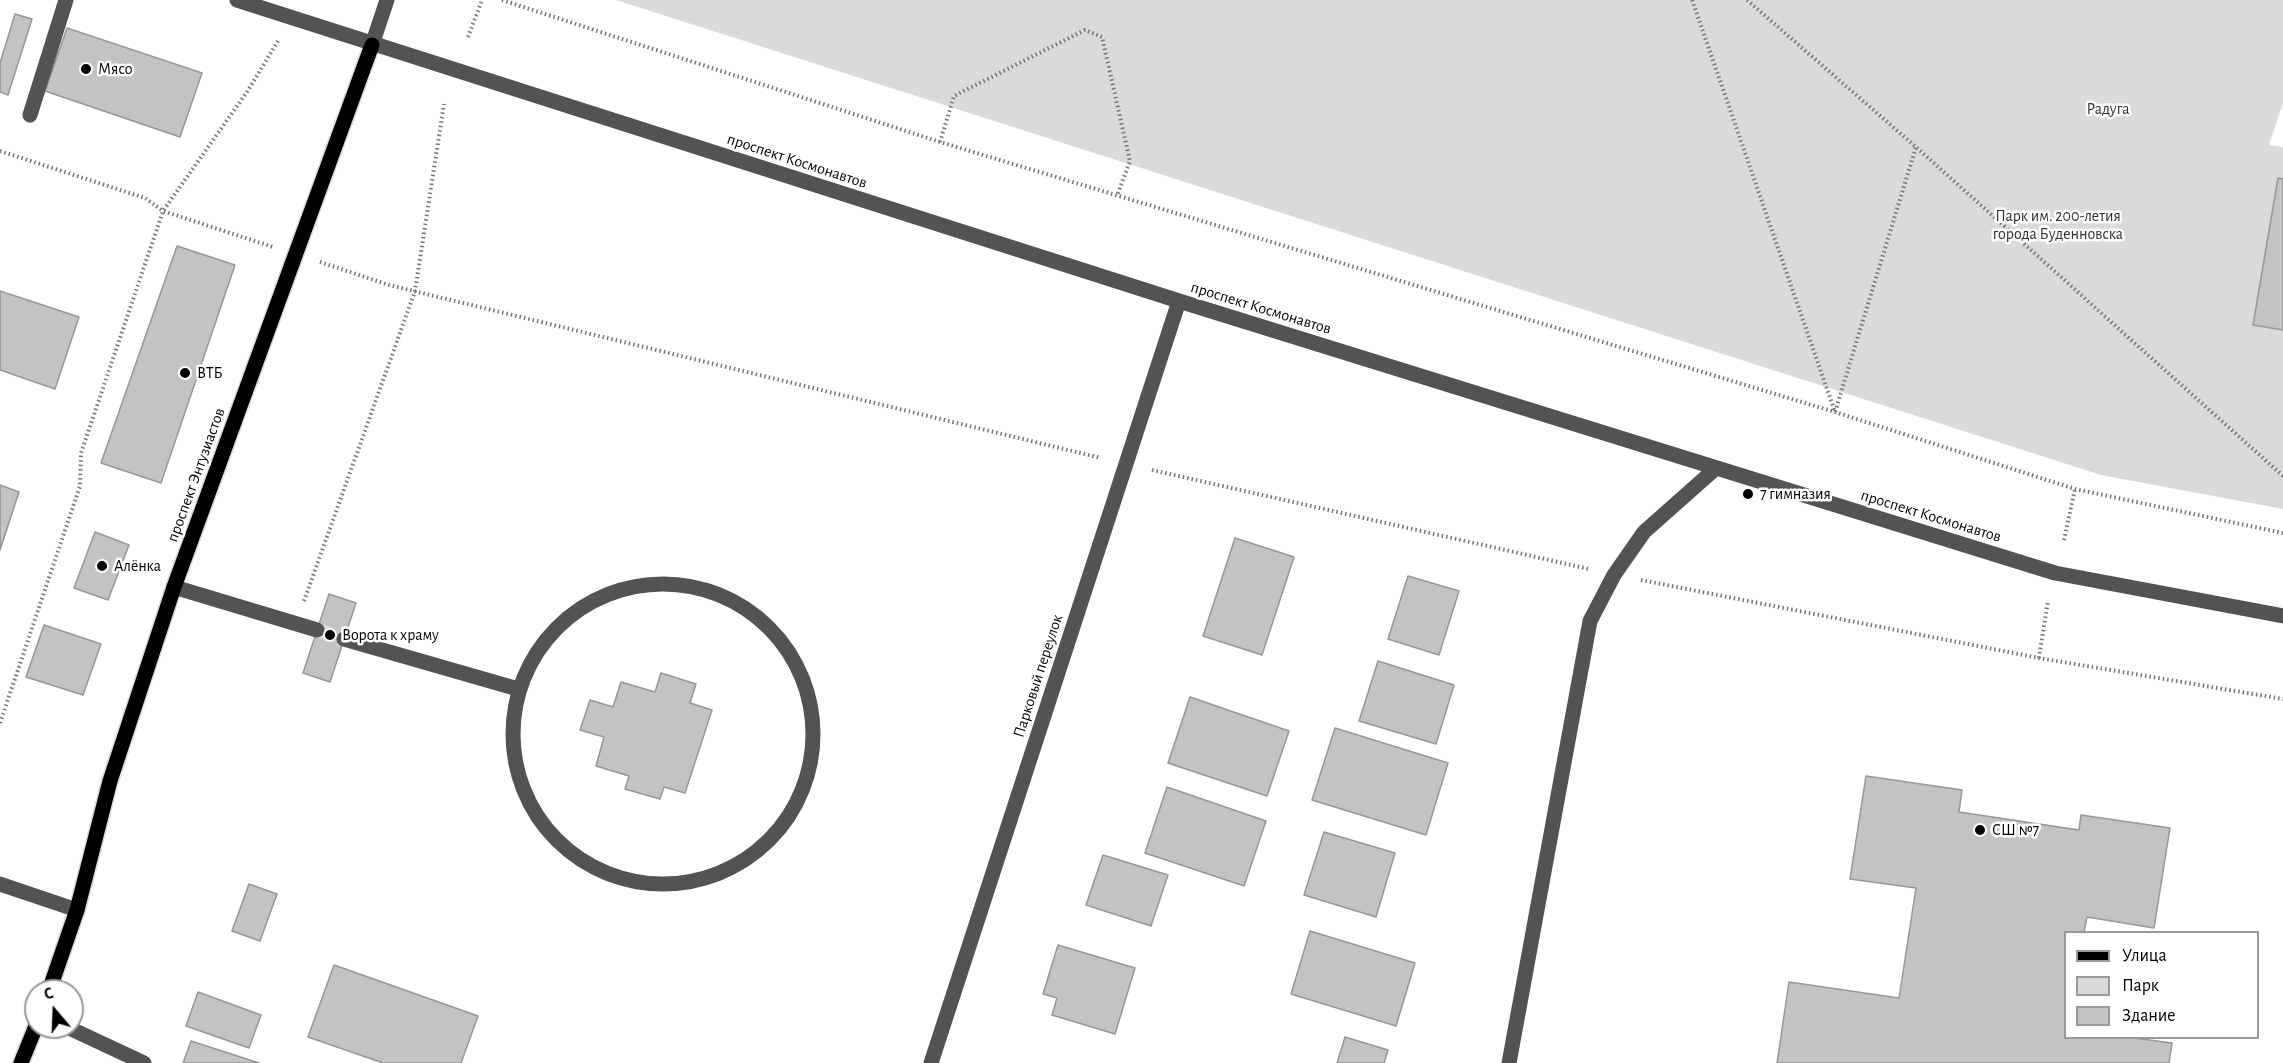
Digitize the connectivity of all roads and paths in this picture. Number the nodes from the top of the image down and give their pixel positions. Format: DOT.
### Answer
graph roads {
  1 [pos="66,0"];
  2 [pos="237,0"];
  3 [pos="387,0"];
  4 [pos="482,0"];
  5 [pos="502,0"];
  6 [pos="1692,0"];
  7 [pos="1747,0"];
  8 [pos="292,19"];
  9 [pos="468,37"];
  10 [pos="372,45"];
  11 [pos="444,104"];
  12 [pos="30,115"];
  13 [pos="940,142"];
  14 [pos="1916,147"];
  15 [pos="0,151"];
  16 [pos="1117,196"];
  17 [pos="163,211"];
  18 [pos="296,254"];
  19 [pos="415,291"];
  20 [pos="1179,301"];
  21 [pos="1834,412"];
  22 [pos="1126,464"];
  23 [pos="1715,470"];
  24 [pos="2283,476"];
  25 [pos="2075,489"];
  26 [pos="2283,533"];
  27 [pos="2064,540"];
  28 [pos="1614,575"];
  29 [pos="174,587"];
  30 [pos="2048,601"];
  31 [pos="2283,616"];
  32 [pos="296,625"];
  33 [pos="317,630"];
  34 [pos="344,639"];
  35 [pos="2039,658"];
  36 [pos="518,689"];
  37 [pos="2283,699"];
  38 [pos="0,723"];
  39 [pos="0,884"];
  40 [pos="77,910"];
  41 [pos="53,979"];
  42 [pos="84,1035"];
  43 [pos="31,1039"];
  44 [pos="21,1063"];
  45 [pos="144,1063"];
  46 [pos="932,1063"];
  47 [pos="1509,1063"];
  1 -- 12 [label="street"];
  2 -- 8 [label="street, проспект Космонавтов"];
  3 -- 10 [label="street"];
  4 -- 9 [label="path"];
  5 -- 13 [label="path"];
  6 -- 21 [label="path"];
  7 -- 14 [label="path"];
  8 -- 10 [label="street, проспект Космонавтов"];
  8 -- 17 [label="path"];
  10 -- 18 [label="main road, проспект Энтузиастов"];
  10 -- 20 [label="street, проспект Космонавтов"];
  11 -- 19 [label="path"];
  13 -- 16 [label="path"];
  13 -- 16 [label="path"];
  14 -- 21 [label="path"];
  14 -- 24 [label="path"];
  15 -- 17 [label="path"];
  16 -- 21 [label="path"];
  17 -- 18 [label="path"];
  17 -- 38 [label="path"];
  18 -- 19 [label="path"];
  18 -- 29 [label="main road, проспект Энтузиастов"];
  19 -- 22 [label="path"];
  19 -- 32 [label="path"];
  20 -- 22 [label="street, Парковый переулок"];
  20 -- 23 [label="street, проспект Космонавтов"];
  21 -- 25 [label="path"];
  22 -- 28 [label="path"];
  22 -- 46 [label="street, Парковый переулок"];
  23 -- 28 [label="street"];
  23 -- 31 [label="street, проспект Космонавтов"];
  25 -- 26 [label="path"];
  25 -- 27 [label="path"];
  28 -- 35 [label="path"];
  28 -- 47 [label="street"];
  29 -- 32 [label="street"];
  29 -- 40 [label="main road, проспект Энтузиастов"];
  30 -- 35 [label="path"];
  32 -- 33 [label="street"];
  34 -- 36 [label="street"];
  35 -- 37 [label="path"];
  36 -- 36 [label="street"];
  39 -- 40 [label="street"];
  40 -- 41 [label="main road, проспект Энтузиастов"];
  42 -- 45 [label="street"];
  43 -- 44 [label="main road"];
}
